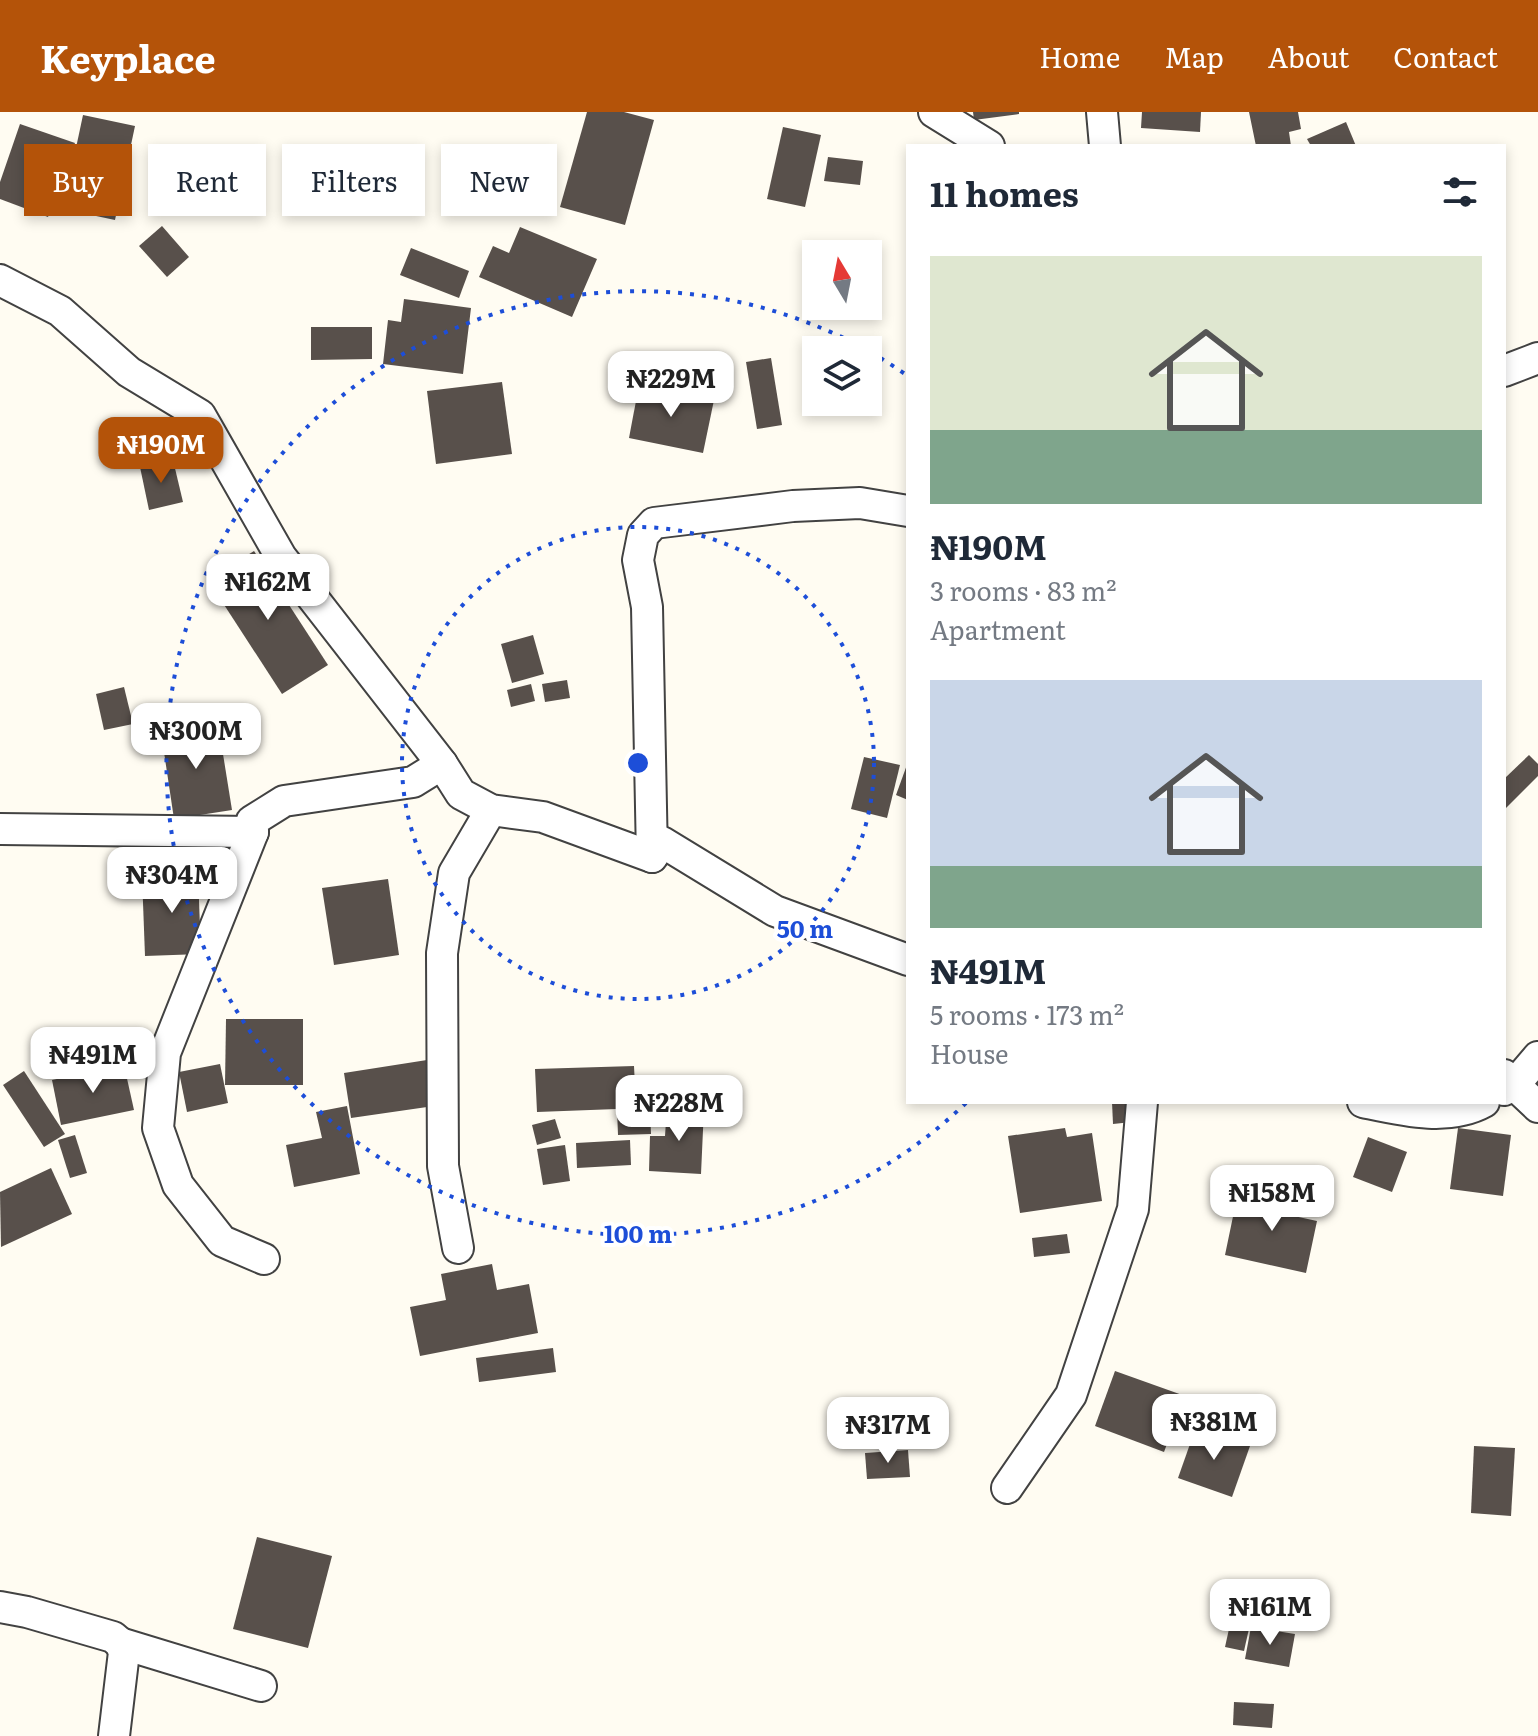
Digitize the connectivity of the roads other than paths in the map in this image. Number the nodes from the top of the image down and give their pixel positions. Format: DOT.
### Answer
graph roads {
  1 [pos="934,112"];
  2 [pos="1102,112"];
  3 [pos="986,144"];
  4 [pos="1105,144"];
  5 [pos="1,279"];
  6 [pos="1538,358"];
  7 [pos="1506,370"];
  8 [pos="906,511"];
  9 [pos="442,764"];
  10 [pos="491,810"];
  11 [pos="0,829"];
  12 [pos="253,832"];
  13 [pos="652,857"];
  14 [pos="906,959"];
  15 [pos="1538,1057"];
  16 [pos="1508,1083"];
  17 [pos="1142,1104"];
  18 [pos="1373,1104"];
  19 [pos="1480,1104"];
  20 [pos="1538,1107"];
  21 [pos="458,1248"];
  22 [pos="264,1259"];
  23 [pos="1007,1488"];
  24 [pos="0,1607"];
  25 [pos="120,1643"];
  26 [pos="261,1686"];
  27 [pos="114,1736"];
  1 -- 3 [label="street"];
  2 -- 4 [label="street"];
  5 -- 9 [label="street"];
  6 -- 7 [label="street"];
  8 -- 13 [label="street"];
  9 -- 10 [label="street"];
  9 -- 12 [label="street"];
  10 -- 13 [label="street"];
  10 -- 21 [label="street"];
  11 -- 12 [label="street"];
  12 -- 22 [label="street"];
  13 -- 14 [label="street"];
  15 -- 16 [label="street"];
  16 -- 20 [label="street"];
  17 -- 23 [label="street"];
  18 -- 19 [label="street"];
  24 -- 25 [label="street"];
  25 -- 26 [label="street"];
  25 -- 27 [label="street"];
}
